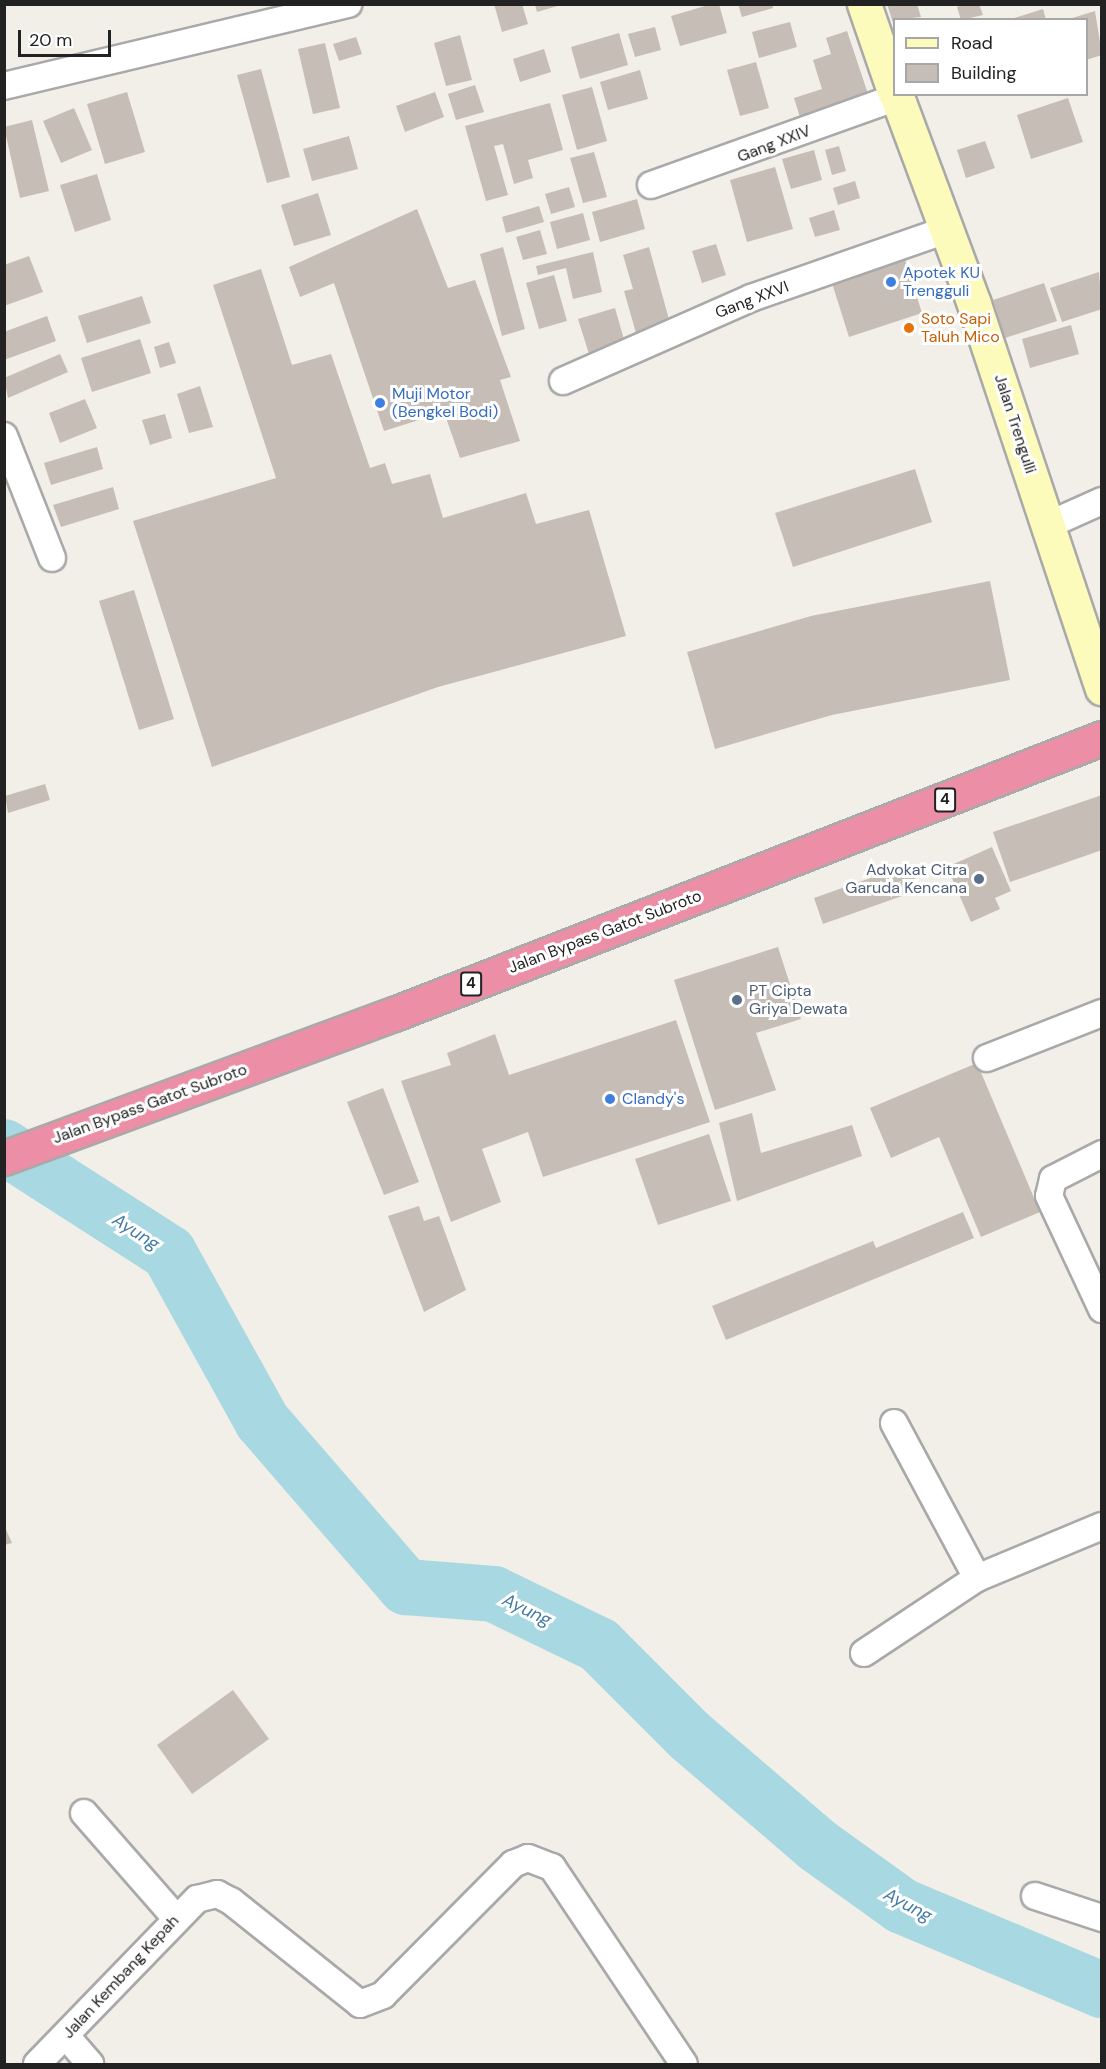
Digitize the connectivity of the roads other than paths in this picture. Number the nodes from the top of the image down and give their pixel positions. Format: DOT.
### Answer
graph roads {
  1 [pos="348,4"];
  2 [pos="864,4"];
  3 [pos="4,86"];
  4 [pos="893,86"];
  5 [pos="893,95"];
  6 [pos="897,96"];
  7 [pos="651,186"];
  8 [pos="946,230"];
  9 [pos="563,381"];
  10 [pos="4,436"];
  11 [pos="1101,501"];
  12 [pos="1048,525"];
  13 [pos="52,558"];
  14 [pos="1101,688"];
  15 [pos="1101,738"];
  16 [pos="1101,1013"];
  17 [pos="987,1058"];
  18 [pos="1101,1154"];
  19 [pos="4,1158"];
  20 [pos="1101,1309"];
  21 [pos="894,1423"];
  22 [pos="1101,1526"];
  23 [pos="977,1578"];
  24 [pos="864,1653"];
  25 [pos="84,1813"];
  26 [pos="1035,1896"];
  27 [pos="176,1918"];
  28 [pos="1101,1918"];
  29 [pos="66,2036"];
  30 [pos="37,2064"];
  31 [pos="90,2064"];
  32 [pos="684,2064"];
  1 -- 3 [label="street"];
  2 -- 4 [label="main road, Jalan Trengulli"];
  5 -- 7 [label="street, Gang XXIV"];
  6 -- 8 [label="main road, Jalan Trengulli"];
  8 -- 9 [label="street, Gang XXVI"];
  8 -- 12 [label="main road, Jalan Trengulli"];
  10 -- 13 [label="street"];
  11 -- 12 [label="street"];
  12 -- 14 [label="main road, Jalan Trengulli"];
  15 -- 19 [label="highway, Jalan Bypass Gatot Subroto / 4"];
  16 -- 17 [label="street"];
  18 -- 20 [label="street"];
  21 -- 23 [label="street"];
  22 -- 23 [label="street"];
  23 -- 24 [label="street"];
  25 -- 27 [label="street"];
  26 -- 28 [label="street"];
  27 -- 29 [label="street, Jalan Kembang Kepah"];
  27 -- 32 [label="street, Jalan Kembang Kepah"];
  29 -- 30 [label="street, Jalan Kembang Kepah"];
  29 -- 31 [label="street"];
}
